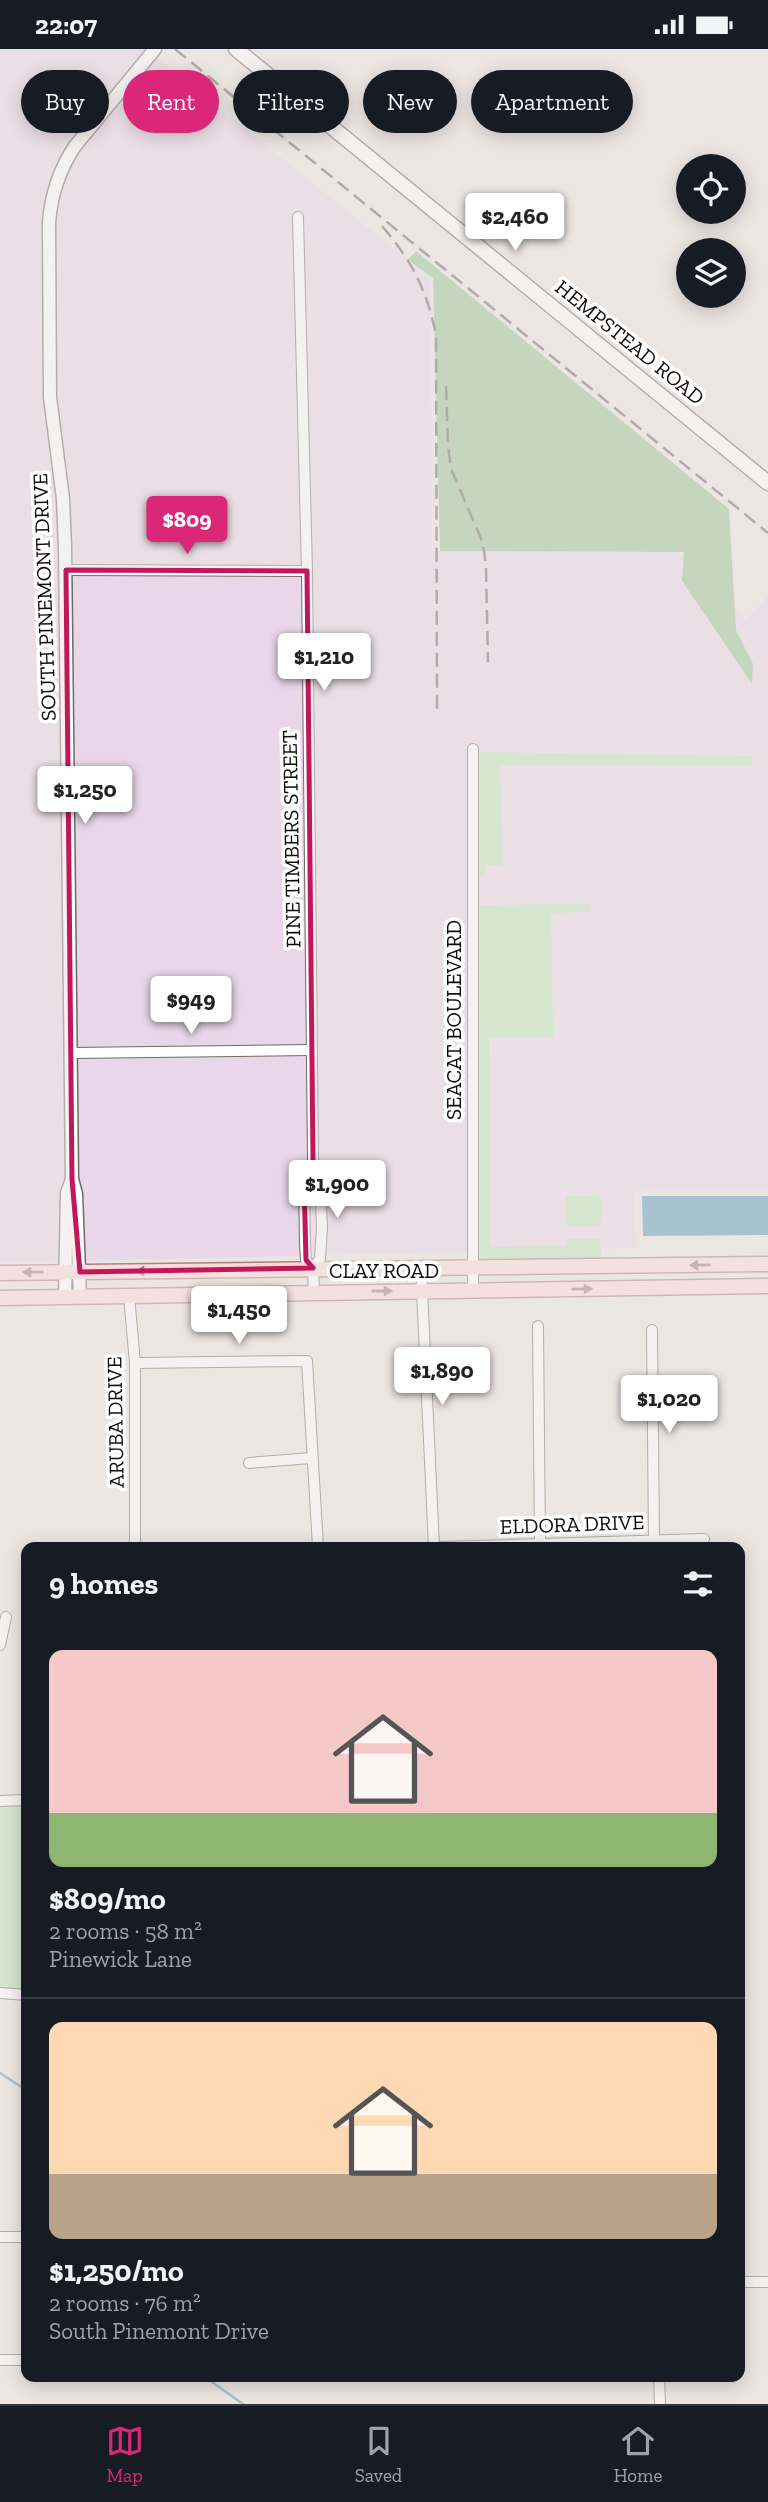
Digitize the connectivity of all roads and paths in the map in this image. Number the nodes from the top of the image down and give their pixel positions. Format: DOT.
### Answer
graph roads {
  1 [pos="155,49"];
  2 [pos="236,49"];
  3 [pos="299,217"];
  4 [pos="768,483"];
  5 [pos="66,570"];
  6 [pos="307,571"];
  7 [pos="473,748"];
  8 [pos="312,1050"];
  9 [pos="71,1053"];
  10 [pos="312,1168"];
  11 [pos="768,1263"];
  12 [pos="614,1266"];
  13 [pos="313,1268"];
  14 [pos="421,1268"];
  15 [pos="472,1268"];
  16 [pos="73,1272"];
  17 [pos="0,1273"];
  18 [pos="768,1286"];
  19 [pos="615,1289"];
  20 [pos="314,1291"];
  21 [pos="422,1291"];
  22 [pos="473,1291"];
  23 [pos="129,1296"];
  24 [pos="73,1297"];
  25 [pos="0,1298"];
  26 [pos="538,1326"];
  27 [pos="652,1330"];
  28 [pos="135,1363"];
  29 [pos="312,1458"];
  30 [pos="249,1463"];
  31 [pos="704,1539"];
  32 [pos="654,1540"];
  33 [pos="135,1542"];
  34 [pos="318,1542"];
  35 [pos="434,1542"];
  36 [pos="540,1542"];
  37 [pos="578,1542"];
  38 [pos="6,1617"];
  39 [pos="0,1645"];
  40 [pos="21,1800"];
  41 [pos="0,1801"];
  42 [pos="0,1993"];
  43 [pos="21,1995"];
  44 [pos="0,2237"];
  45 [pos="21,2237"];
  46 [pos="745,2282"];
  47 [pos="768,2282"];
  48 [pos="0,2360"];
  49 [pos="21,2360"];
  50 [pos="659,2382"];
  51 [pos="660,2404"];
  1 -- 5 [label="street, SOUTH PINEMONT DRIVE"];
  2 -- 4 [label="main road, HEMPSTEAD ROAD"];
  3 -- 6 [label="street, PINE TIMBERS STREET"];
  5 -- 6 [label="street"];
  5 -- 9 [label="street, SOUTH PINEMONT DRIVE"];
  6 -- 8 [label="street, PINE TIMBERS STREET"];
  7 -- 15 [label="street, SEACAT BOULEVARD"];
  8 -- 9 [label="street"];
  8 -- 10 [label="street, PINE TIMBERS STREET"];
  9 -- 16 [label="street, SOUTH PINEMONT DRIVE"];
  10 -- 13 [label="street, PINE TIMBERS STREET"];
  10 -- 13 [label="street, PINE TIMBERS STREET"];
  11 -- 12 [label="main road, CLAY ROAD, one-way"];
  12 -- 15 [label="main road, CLAY ROAD"];
  12 -- 19 [label="main road"];
  13 -- 14 [label="main road, CLAY ROAD"];
  13 -- 16 [label="main road, CLAY ROAD, one-way"];
  13 -- 20 [label="street, PINE TIMBERS STREET"];
  14 -- 15 [label="main road, CLAY ROAD"];
  14 -- 21 [label="street"];
  15 -- 22 [label="street, SEACAT BOULEVARD"];
  16 -- 17 [label="main road, CLAY ROAD, one-way"];
  16 -- 24 [label="street, SOUTH PINEMONT DRIVE"];
  18 -- 19 [label="main road, CLAY ROAD"];
  22 -- 19 [label="main road, CLAY ROAD, one-way"];
  20 -- 21 [label="main road, CLAY ROAD, one-way"];
  20 -- 23 [label="main road, CLAY ROAD"];
  21 -- 22 [label="main road, CLAY ROAD"];
  21 -- 35 [label="street"];
  23 -- 24 [label="main road, CLAY ROAD"];
  23 -- 28 [label="street, ARUBA DRIVE"];
  24 -- 25 [label="main road, CLAY ROAD"];
  26 -- 36 [label="street"];
  27 -- 32 [label="street"];
  28 -- 29 [label="street"];
  28 -- 33 [label="street, ARUBA DRIVE"];
  29 -- 30 [label="street"];
  29 -- 34 [label="street"];
  31 -- 32 [label="street, ELDORA DRIVE"];
  32 -- 37 [label="street, ELDORA DRIVE"];
  38 -- 39 [label="street"];
  40 -- 41 [label="street"];
  42 -- 43 [label="street"];
  44 -- 45 [label="street"];
  46 -- 47 [label="street"];
  48 -- 49 [label="street"];
  50 -- 51 [label="street"];
}
